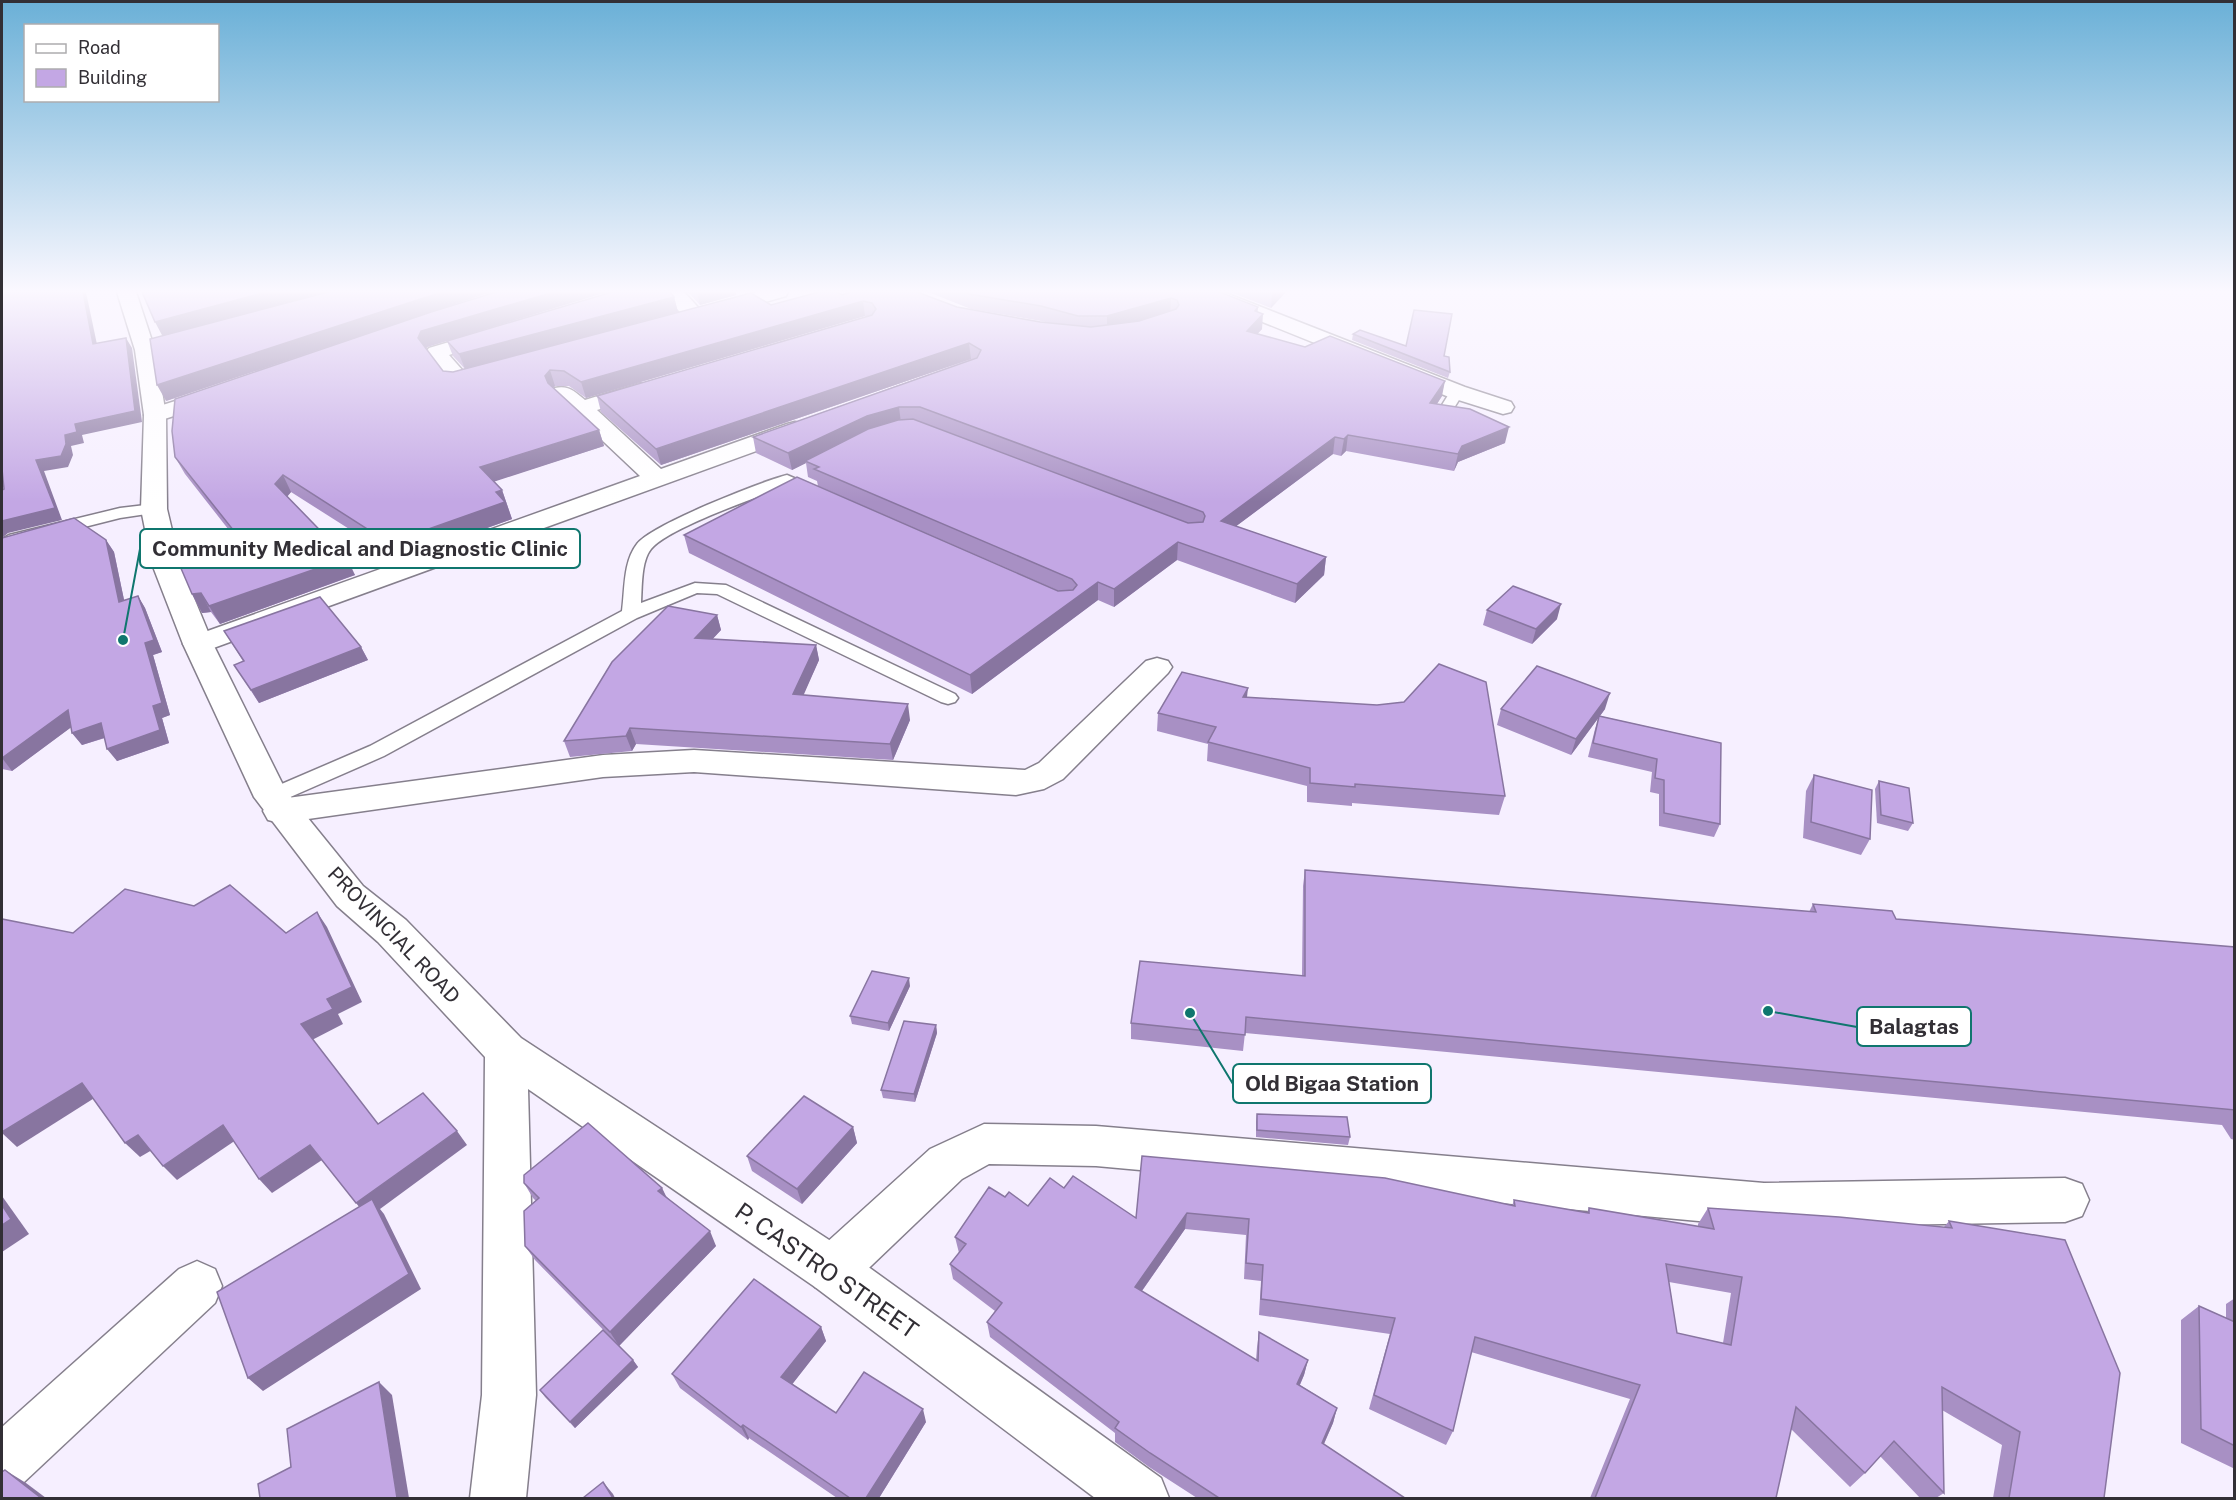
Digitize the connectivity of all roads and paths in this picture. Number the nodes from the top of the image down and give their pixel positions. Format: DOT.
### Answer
graph roads {
  1 [pos="156,362"];
  2 [pos="444,362"];
  3 [pos="1381,362"];
  4 [pos="516,365"];
  5 [pos="659,384"];
  6 [pos="233,389"];
  7 [pos="1457,392"];
  8 [pos="563,393"];
  9 [pos="1503,407"];
  10 [pos="582,408"];
  11 [pos="154,415"];
  12 [pos="1442,416"];
  13 [pos="813,423"];
  14 [pos="807,470"];
  15 [pos="656,478"];
  16 [pos="787,480"];
  17 [pos="830,499"];
  18 [pos="154,509"];
  19 [pos="2,545"];
  20 [pos="631,614"];
  21 [pos="198,644"];
  22 [pos="1157,667"];
  23 [pos="948,698"];
  24 [pos="275,804"];
  25 [pos="506,1052"];
  26 [pos="2065,1200"];
  27 [pos="832,1270"];
  28 [pos="196,1286"];
  29 [pos="2,1464"];
  30 [pos="498,1498"];
  31 [pos="1141,1498"];
  1 -- 11 [label="street, PROVINCIAL ROAD"];
  2 -- 4 [label="street"];
  3 -- 7 [label="street"];
  5 -- 10 [label="street"];
  6 -- 11 [label="street"];
  7 -- 9 [label="street"];
  7 -- 12 [label="lane"];
  8 -- 10 [label="street"];
  10 -- 15 [label="street"];
  11 -- 18 [label="street, PROVINCIAL ROAD"];
  13 -- 15 [label="street"];
  14 -- 16 [label="lane"];
  15 -- 21 [label="street"];
  16 -- 17 [label="lane"];
  16 -- 20 [label="lane"];
  18 -- 19 [label="lane"];
  18 -- 21 [label="street, PROVINCIAL ROAD"];
  20 -- 23 [label="lane"];
  20 -- 24 [label="lane"];
  21 -- 24 [label="street, PROVINCIAL ROAD"];
  22 -- 24 [label="street"];
  24 -- 25 [label="street, PROVINCIAL ROAD"];
  25 -- 27 [label="street, P. CASTRO STREET"];
  25 -- 30 [label="street"];
  26 -- 27 [label="street"];
  27 -- 31 [label="street, P. CASTRO STREET"];
  28 -- 29 [label="street"];
}
